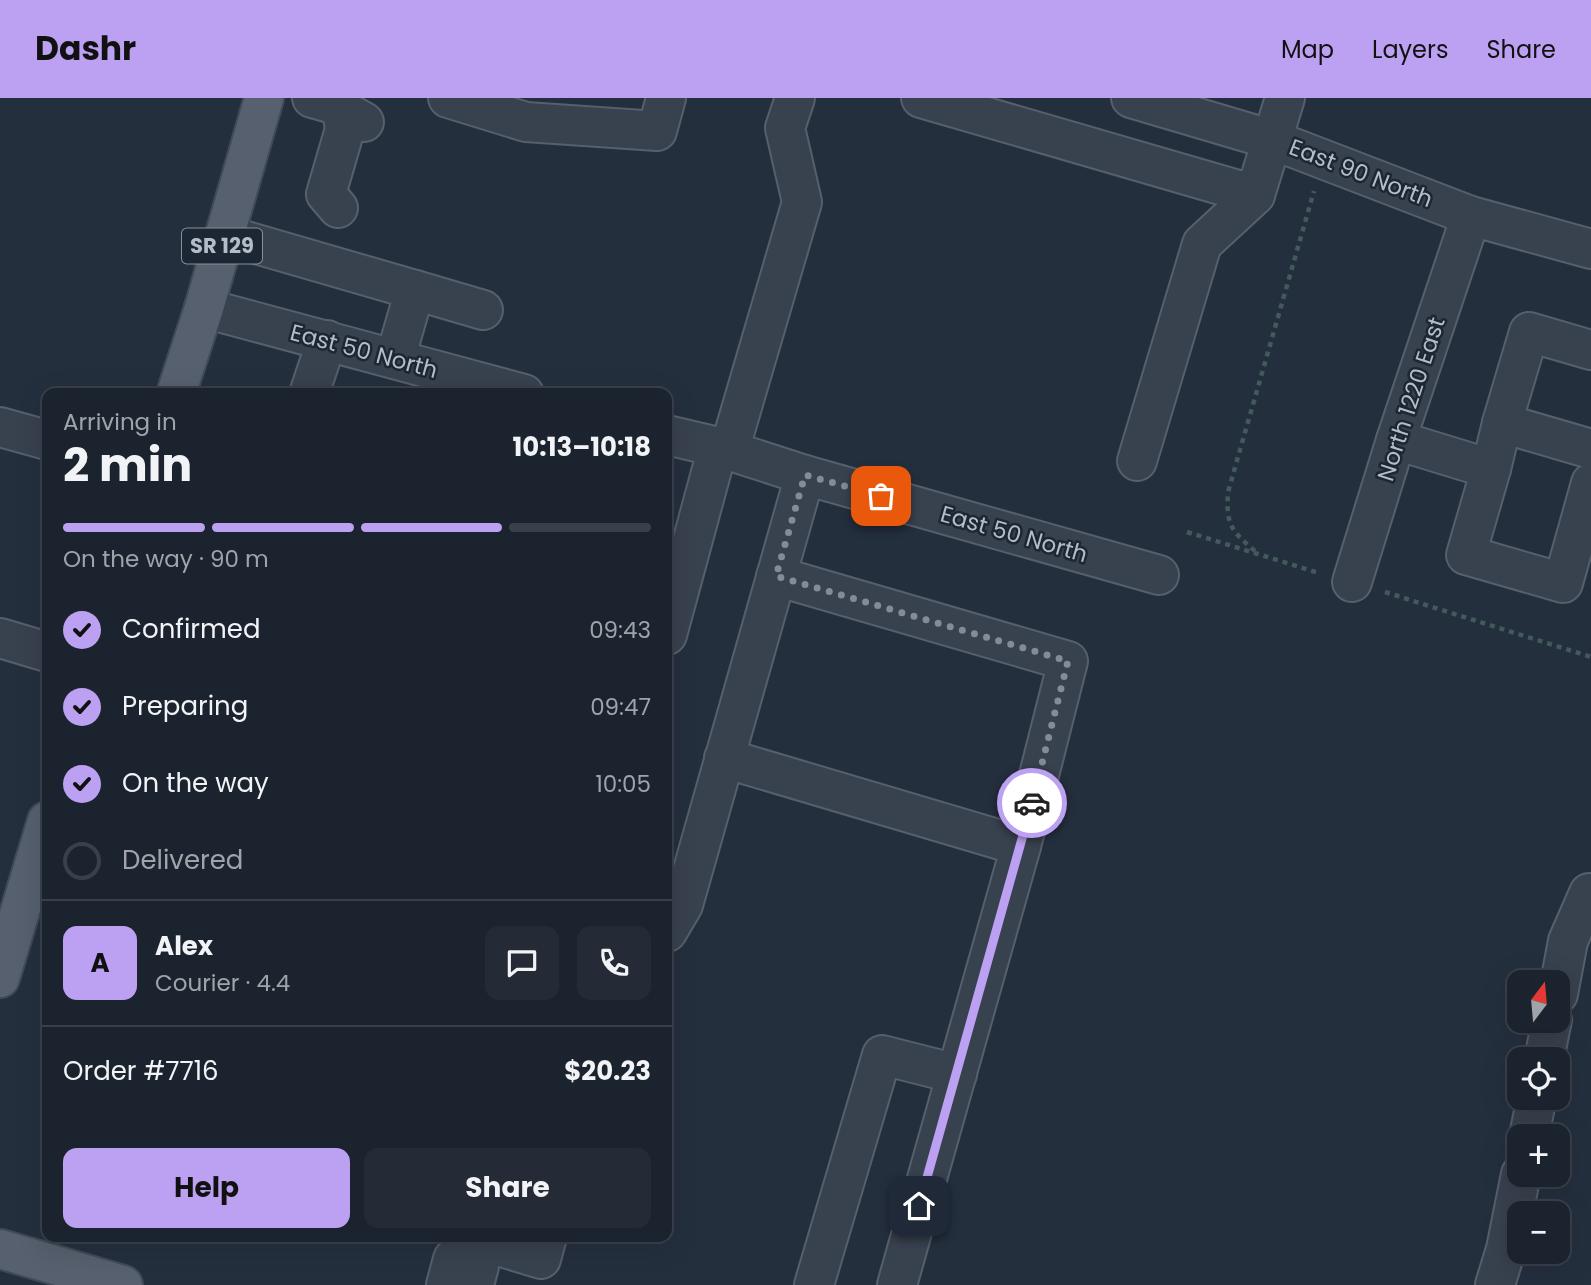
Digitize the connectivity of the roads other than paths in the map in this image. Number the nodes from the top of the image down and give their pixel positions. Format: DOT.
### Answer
graph roads {
  1 [pos="264,98"];
  2 [pos="448,98"];
  3 [pos="666,98"];
  4 [pos="795,98"];
  5 [pos="921,98"];
  6 [pos="1130,98"];
  7 [pos="1285,98"];
  8 [pos="342,126"];
  9 [pos="1273,140"];
  10 [pos="1255,195"];
  11 [pos="338,208"];
  12 [pos="1471,216"];
  13 [pos="225,235"];
  14 [pos="1591,249"];
  15 [pos="321,263"];
  16 [pos="415,290"];
  17 [pos="204,308"];
  18 [pos="482,310"];
  19 [pos="327,340"];
  20 [pos="1591,350"];
  21 [pos="395,359"];
  22 [pos="178,388"];
  23 [pos="311,388"];
  24 [pos="502,388"];
  25 [pos="1502,423"];
  26 [pos="0,427"];
  27 [pos="672,436"];
  28 [pos="42,439"];
  29 [pos="1396,440"];
  30 [pos="724,449"];
  31 [pos="1591,449"];
  32 [pos="1137,461"];
  33 [pos="1491,469"];
  34 [pos="805,475"];
  35 [pos="1591,483"];
  36 [pos="1159,575"];
  37 [pos="776,576"];
  38 [pos="1352,582"];
  39 [pos="672,619"];
  40 [pos="0,638"];
  41 [pos="42,651"];
  42 [pos="724,758"];
  43 [pos="42,838"];
  44 [pos="1021,846"];
  45 [pos="1590,893"];
  46 [pos="672,924"];
  47 [pos="1563,970"];
  48 [pos="0,978"];
  49 [pos="957,1074"];
  50 [pos="1518,1187"];
  51 [pos="546,1242"];
  52 [pos="0,1249"];
  53 [pos="473,1250"];
  54 [pos="123,1285"];
  55 [pos="446,1285"];
  56 [pos="814,1285"];
  57 [pos="897,1285"];
  58 [pos="1495,1285"];
  1 -- 13 [label="main road, SR 129"];
  2 -- 3 [label="street"];
  4 -- 30 [label="street"];
  5 -- 10 [label="street"];
  6 -- 9 [label="street, East 90 North"];
  7 -- 9 [label="street"];
  8 -- 11 [label="street"];
  8 -- 11 [label="street"];
  9 -- 10 [label="street"];
  9 -- 12 [label="street, East 90 North"];
  10 -- 32 [label="street"];
  11 -- 15 [label="street"];
  12 -- 14 [label="street, East 90 North"];
  12 -- 29 [label="street, North 1220 East"];
  13 -- 15 [label="street"];
  13 -- 17 [label="main road, SR 129"];
  15 -- 16 [label="street"];
  16 -- 18 [label="street"];
  16 -- 21 [label="street"];
  17 -- 19 [label="street, East 50 North"];
  17 -- 22 [label="main road, SR 129"];
  19 -- 21 [label="street, East 50 North"];
  19 -- 23 [label="street"];
  20 -- 25 [label="street"];
  21 -- 24 [label="street, East 50 North"];
  25 -- 31 [label="street"];
  25 -- 33 [label="street"];
  26 -- 28 [label="street"];
  27 -- 30 [label="street, East 50 North"];
  29 -- 33 [label="street"];
  29 -- 38 [label="street, North 1220 East"];
  30 -- 34 [label="street, East 50 North"];
  30 -- 39 [label="street"];
  33 -- 35 [label="street"];
  34 -- 36 [label="street, East 50 North"];
  34 -- 37 [label="street"];
  37 -- 42 [label="street"];
  37 -- 44 [label="street"];
  40 -- 41 [label="street"];
  42 -- 44 [label="street"];
  42 -- 46 [label="street"];
  43 -- 48 [label="main road"];
  44 -- 49 [label="street"];
  45 -- 47 [label="street"];
  49 -- 56 [label="street"];
  49 -- 57 [label="street"];
  50 -- 58 [label="street"];
  51 -- 53 [label="street"];
  52 -- 54 [label="main road"];
  53 -- 55 [label="street"];
}
